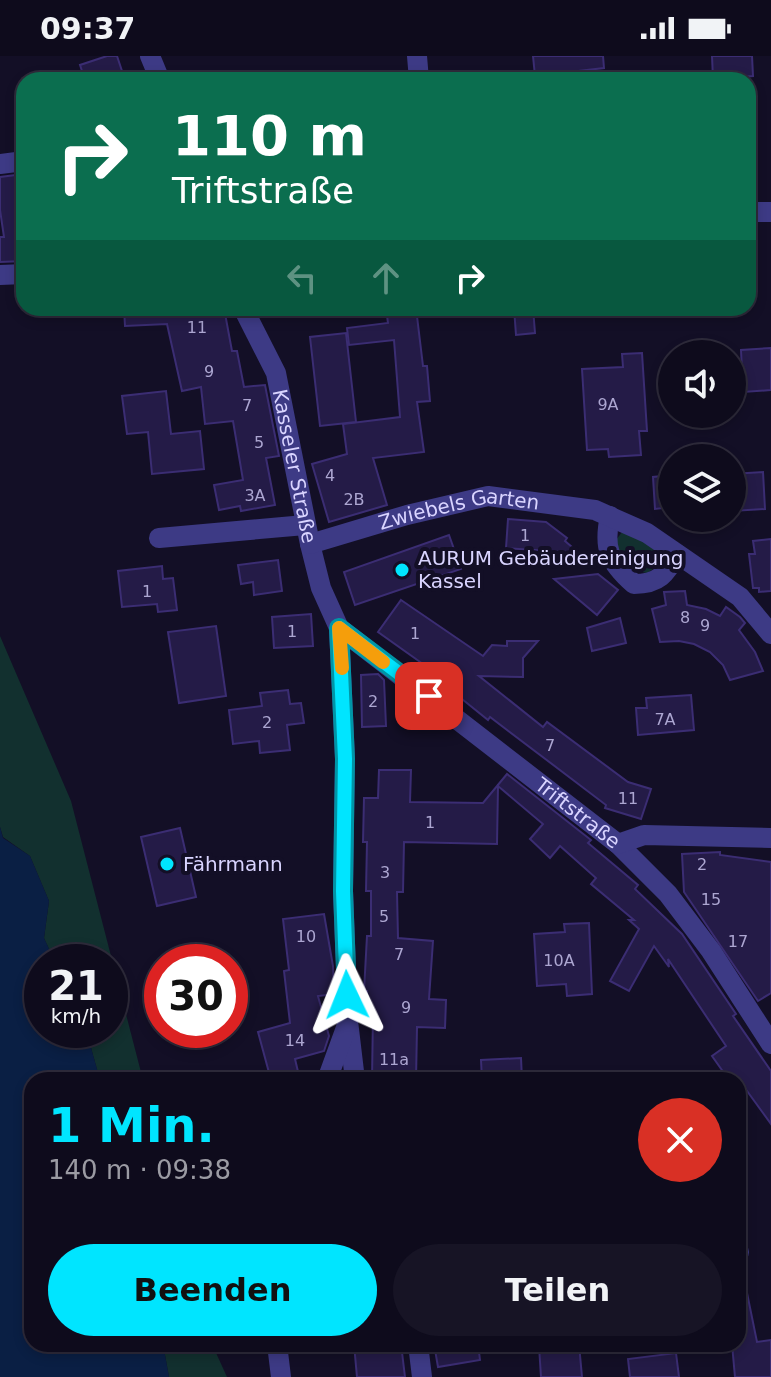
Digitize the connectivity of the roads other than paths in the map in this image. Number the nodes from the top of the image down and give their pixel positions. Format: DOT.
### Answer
graph roads {
  1 [pos="247,316"];
  2 [pos="610,516"];
  3 [pos="307,534"];
  4 [pos="159,538"];
  5 [pos="677,554"];
  6 [pos="339,628"];
  7 [pos="771,634"];
  8 [pos="771,838"];
  9 [pos="618,844"];
  10 [pos="348,1021"];
  11 [pos="771,1044"];
  12 [pos="330,1072"];
  13 [pos="354,1072"];
  14 [pos="278,1352"];
  15 [pos="419,1352"];
  16 [pos="281,1377"];
  17 [pos="422,1377"];
  1 -- 3 [label="street, Kasseler Straße"];
  2 -- 3 [label="street, Zwiebels Garten"];
  2 -- 5 [label="street, Zwiebels Garten"];
  2 -- 5 [label="street"];
  3 -- 4 [label="street, Zwiebels Garten"];
  3 -- 6 [label="street, Kasseler Straße"];
  5 -- 7 [label="street, Zwiebels Garten"];
  6 -- 9 [label="street, Triftstraße"];
  6 -- 10 [label="street"];
  8 -- 9 [label="street"];
  9 -- 11 [label="street, Triftstraße"];
  10 -- 12 [label="street"];
  10 -- 13 [label="street"];
  14 -- 16 [label="street"];
  15 -- 17 [label="street"];
}
